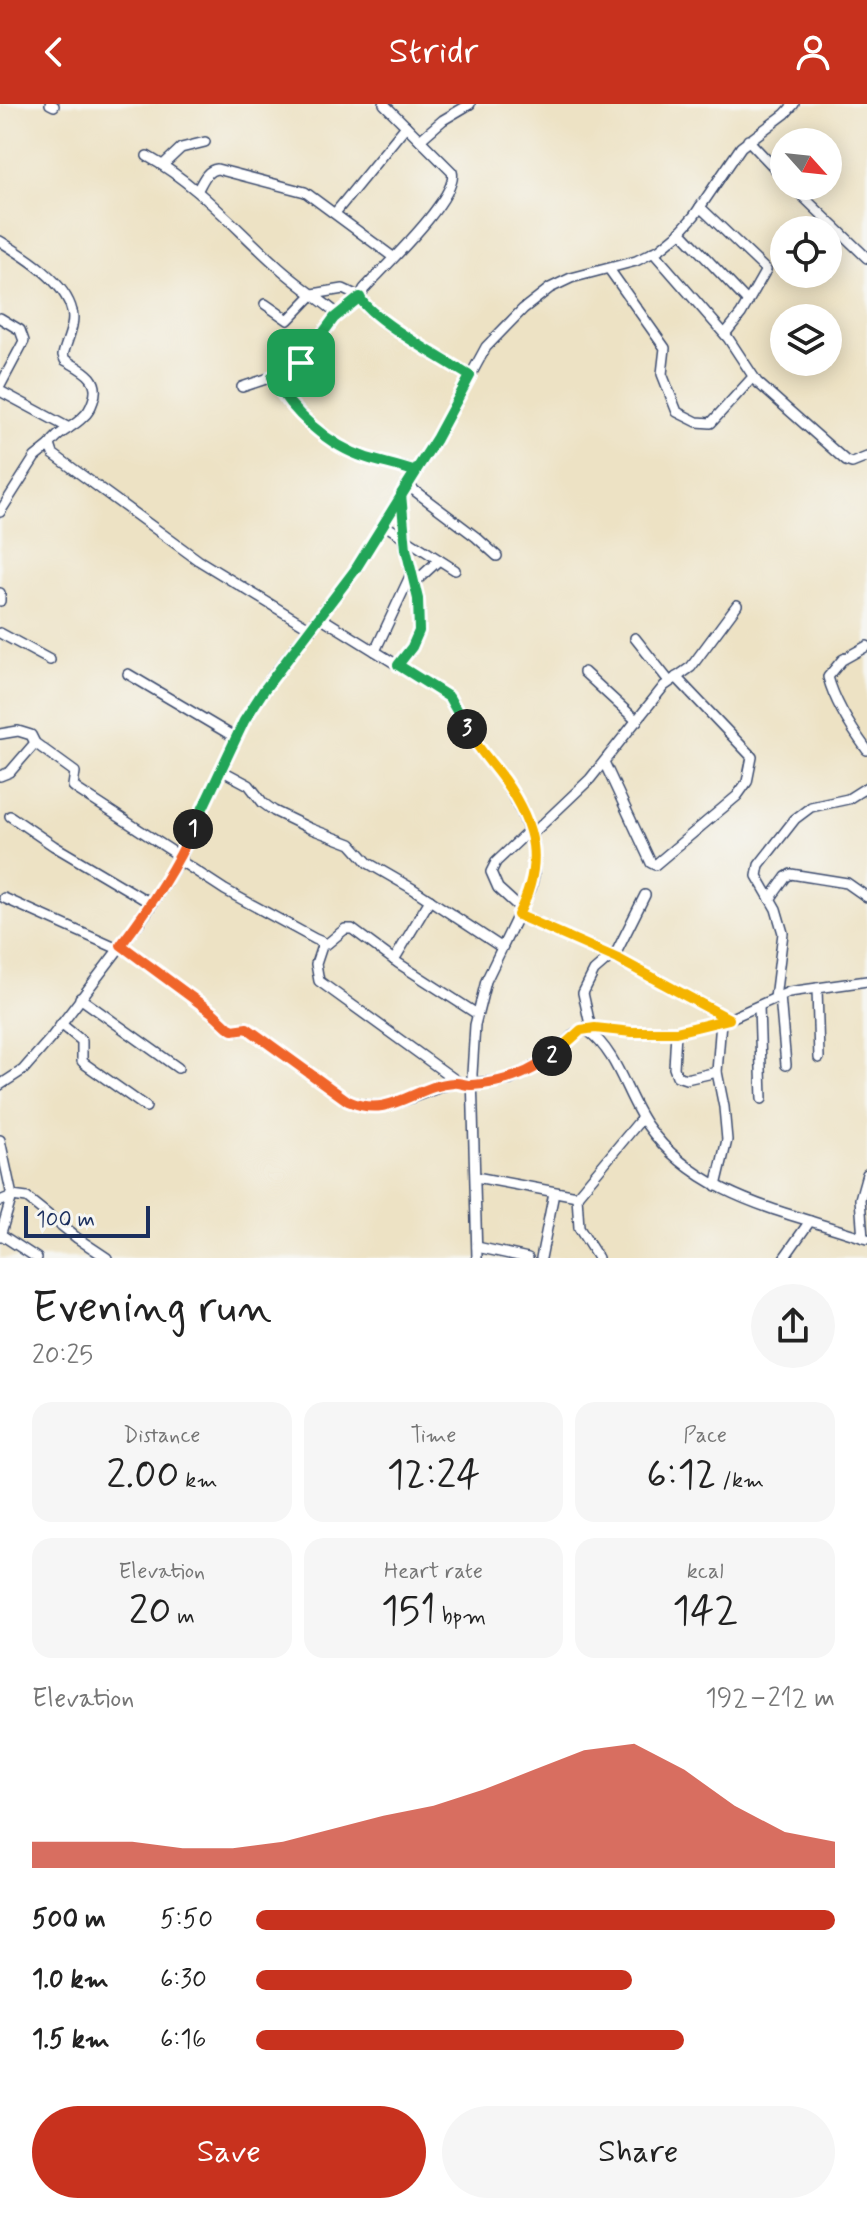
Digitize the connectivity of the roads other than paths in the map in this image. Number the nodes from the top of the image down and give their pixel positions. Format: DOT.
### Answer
graph roads {
  1 [pos="384,104"];
  2 [pos="470,104"];
  3 [pos="794,104"];
  4 [pos="406,126"];
  5 [pos="420,140"];
  6 [pos="748,140"];
  7 [pos="205,142"];
  8 [pos="147,156"];
  9 [pos="770,163"];
  10 [pos="163,165"];
  11 [pos="197,191"];
  12 [pos="807,200"];
  13 [pos="700,207"];
  14 [pos="335,213"];
  15 [pos="680,231"];
  16 [pos="0,241"];
  17 [pos="653,252"];
  18 [pos="393,257"];
  19 [pos="867,258"];
  20 [pos="609,269"];
  21 [pos="313,294"];
  22 [pos="360,297"];
  23 [pos="748,302"];
  24 [pos="265,304"];
  25 [pos="338,314"];
  26 [pos="0,318"];
  27 [pos="725,334"];
  28 [pos="470,376"];
  29 [pos="272,377"];
  30 [pos="753,377"];
  31 [pos="242,387"];
  32 [pos="0,389"];
  33 [pos="69,428"];
  34 [pos="50,445"];
  35 [pos="867,457"];
  36 [pos="416,472"];
  37 [pos="404,490"];
  38 [pos="0,512"];
  39 [pos="383,524"];
  40 [pos="407,539"];
  41 [pos="497,556"];
  42 [pos="439,560"];
  43 [pos="455,570"];
  44 [pos="413,577"];
  45 [pos="0,593"];
  46 [pos="0,601"];
  47 [pos="737,605"];
  48 [pos="320,617"];
  49 [pos="311,629"];
  50 [pos="0,633"];
  51 [pos="635,638"];
  52 [pos="867,646"];
  53 [pos="375,651"];
  54 [pos="50,660"];
  55 [pos="398,665"];
  56 [pos="584,672"];
  57 [pos="128,674"];
  58 [pos="672,679"];
  59 [pos="637,721"];
  60 [pos="0,734"];
  61 [pos="236,738"];
  62 [pos="35,743"];
  63 [pos="867,750"];
  64 [pos="604,762"];
  65 [pos="221,770"];
  66 [pos="0,776"];
  67 [pos="867,787"];
  68 [pos="10,816"];
  69 [pos="529,833"];
  70 [pos="180,858"];
  71 [pos="645,895"];
  72 [pos="867,897"];
  73 [pos="4,898"];
  74 [pos="770,899"];
  75 [pos="430,900"];
  76 [pos="152,904"];
  77 [pos="520,912"];
  78 [pos="323,943"];
  79 [pos="119,947"];
  80 [pos="501,947"];
  81 [pos="611,956"];
  82 [pos="394,960"];
  83 [pos="867,981"];
  84 [pos="817,988"];
  85 [pos="778,997"];
  86 [pos="80,998"];
  87 [pos="759,1006"];
  88 [pos="477,1014"];
  89 [pos="725,1020"];
  90 [pos="61,1024"];
  91 [pos="590,1030"];
  92 [pos="676,1032"];
  93 [pos="819,1058"];
  94 [pos="786,1065"];
  95 [pos="178,1068"];
  96 [pos="717,1072"];
  97 [pos="457,1082"];
  98 [pos="0,1085"];
  99 [pos="472,1085"];
  100 [pos="762,1099"];
  101 [pos="146,1107"];
  102 [pos="642,1118"];
  103 [pos="0,1140"];
  104 [pos="867,1174"];
  105 [pos="476,1177"];
  106 [pos="716,1186"];
  107 [pos="554,1193"];
  108 [pos="12,1196"];
  109 [pos="577,1196"];
  110 [pos="0,1201"];
  111 [pos="810,1221"];
  112 [pos="0,1235"];
  113 [pos="865,1239"];
  114 [pos="477,1253"];
  115 [pos="37,1258"];
  116 [pos="107,1258"];
  117 [pos="528,1258"];
  118 [pos="541,1258"];
  119 [pos="598,1258"];
  120 [pos="784,1258"];
  1 -- 4 [label="street"];
  2 -- 5 [label="street"];
  3 -- 6 [label="street"];
  4 -- 5 [label="street"];
  4 -- 14 [label="street"];
  5 -- 18 [label="street"];
  6 -- 9 [label="street"];
  6 -- 13 [label="street"];
  7 -- 10 [label="street"];
  8 -- 10 [label="street"];
  10 -- 11 [label="street"];
  11 -- 14 [label="street"];
  11 -- 21 [label="street"];
  12 -- 19 [label="street"];
  13 -- 15 [label="street"];
  13 -- 23 [label="street"];
  14 -- 18 [label="street"];
  15 -- 17 [label="street"];
  15 -- 23 [label="street"];
  16 -- 33 [label="street"];
  17 -- 20 [label="street"];
  17 -- 27 [label="street"];
  18 -- 22 [label="street"];
  20 -- 28 [label="street"];
  20 -- 30 [label="street"];
  21 -- 22 [label="street"];
  21 -- 24 [label="street"];
  21 -- 25 [label="street"];
  22 -- 25 [label="street"];
  22 -- 28 [label="street"];
  23 -- 27 [label="street"];
  25 -- 29 [label="street"];
  26 -- 32 [label="street"];
  27 -- 30 [label="street"];
  28 -- 36 [label="street"];
  29 -- 31 [label="street"];
  29 -- 36 [label="street"];
  30 -- 35 [label="street"];
  32 -- 33 [label="street"];
  33 -- 34 [label="street"];
  34 -- 38 [label="street"];
  34 -- 49 [label="street"];
  36 -- 37 [label="street"];
  37 -- 39 [label="street"];
  37 -- 40 [label="street"];
  37 -- 41 [label="street"];
  39 -- 40 [label="street"];
  39 -- 48 [label="street"];
  40 -- 42 [label="street"];
  40 -- 44 [label="street"];
  42 -- 43 [label="street"];
  42 -- 44 [label="street"];
  44 -- 53 [label="street"];
  44 -- 55 [label="street"];
  45 -- 46 [label="street"];
  47 -- 58 [label="street"];
  48 -- 49 [label="street"];
  48 -- 53 [label="street"];
  49 -- 61 [label="street"];
  50 -- 54 [label="street"];
  51 -- 58 [label="street"];
  52 -- 63 [label="street"];
  53 -- 55 [label="street"];
  55 -- 69 [label="street"];
  56 -- 59 [label="street"];
  57 -- 61 [label="street"];
  58 -- 59 [label="street"];
  58 -- 64 [label="street"];
  59 -- 64 [label="street"];
  60 -- 62 [label="street"];
  61 -- 65 [label="street"];
  62 -- 66 [label="street"];
  62 -- 70 [label="street"];
  64 -- 69 [label="street"];
  65 -- 70 [label="street"];
  65 -- 75 [label="street"];
  67 -- 74 [label="street"];
  68 -- 76 [label="street"];
  69 -- 77 [label="street"];
  69 -- 77 [label="street"];
  70 -- 76 [label="street"];
  70 -- 78 [label="street"];
  71 -- 81 [label="street"];
  72 -- 74 [label="street"];
  73 -- 79 [label="street"];
  74 -- 85 [label="street"];
  75 -- 80 [label="street"];
  75 -- 82 [label="street"];
  76 -- 79 [label="street"];
  77 -- 80 [label="street"];
  77 -- 81 [label="street"];
  78 -- 82 [label="street"];
  78 -- 97 [label="street"];
  79 -- 86 [label="street"];
  79 -- 97 [label="street"];
  80 -- 88 [label="street"];
  81 -- 89 [label="street"];
  81 -- 91 [label="street"];
  82 -- 88 [label="street"];
  83 -- 84 [label="street"];
  84 -- 85 [label="street"];
  84 -- 93 [label="street"];
  85 -- 87 [label="street"];
  85 -- 94 [label="street"];
  86 -- 90 [label="street"];
  86 -- 95 [label="street"];
  87 -- 89 [label="street"];
  87 -- 100 [label="street"];
  88 -- 99 [label="street"];
  89 -- 92 [label="street"];
  89 -- 96 [label="street"];
  90 -- 98 [label="street"];
  90 -- 101 [label="street"];
  91 -- 92 [label="street"];
  91 -- 99 [label="street"];
  91 -- 102 [label="street"];
  92 -- 96 [label="street"];
  96 -- 106 [label="street"];
  97 -- 99 [label="street"];
  99 -- 105 [label="street"];
  102 -- 106 [label="street"];
  102 -- 109 [label="street"];
  103 -- 108 [label="street"];
  104 -- 113 [label="street"];
  105 -- 107 [label="street"];
  105 -- 114 [label="street"];
  106 -- 111 [label="street"];
  107 -- 109 [label="street"];
  107 -- 118 [label="street"];
  108 -- 110 [label="street"];
  108 -- 112 [label="street"];
  108 -- 116 [label="street"];
  109 -- 119 [label="street"];
  111 -- 113 [label="street"];
  111 -- 120 [label="street"];
  112 -- 115 [label="street"];
  114 -- 117 [label="street"];
}
